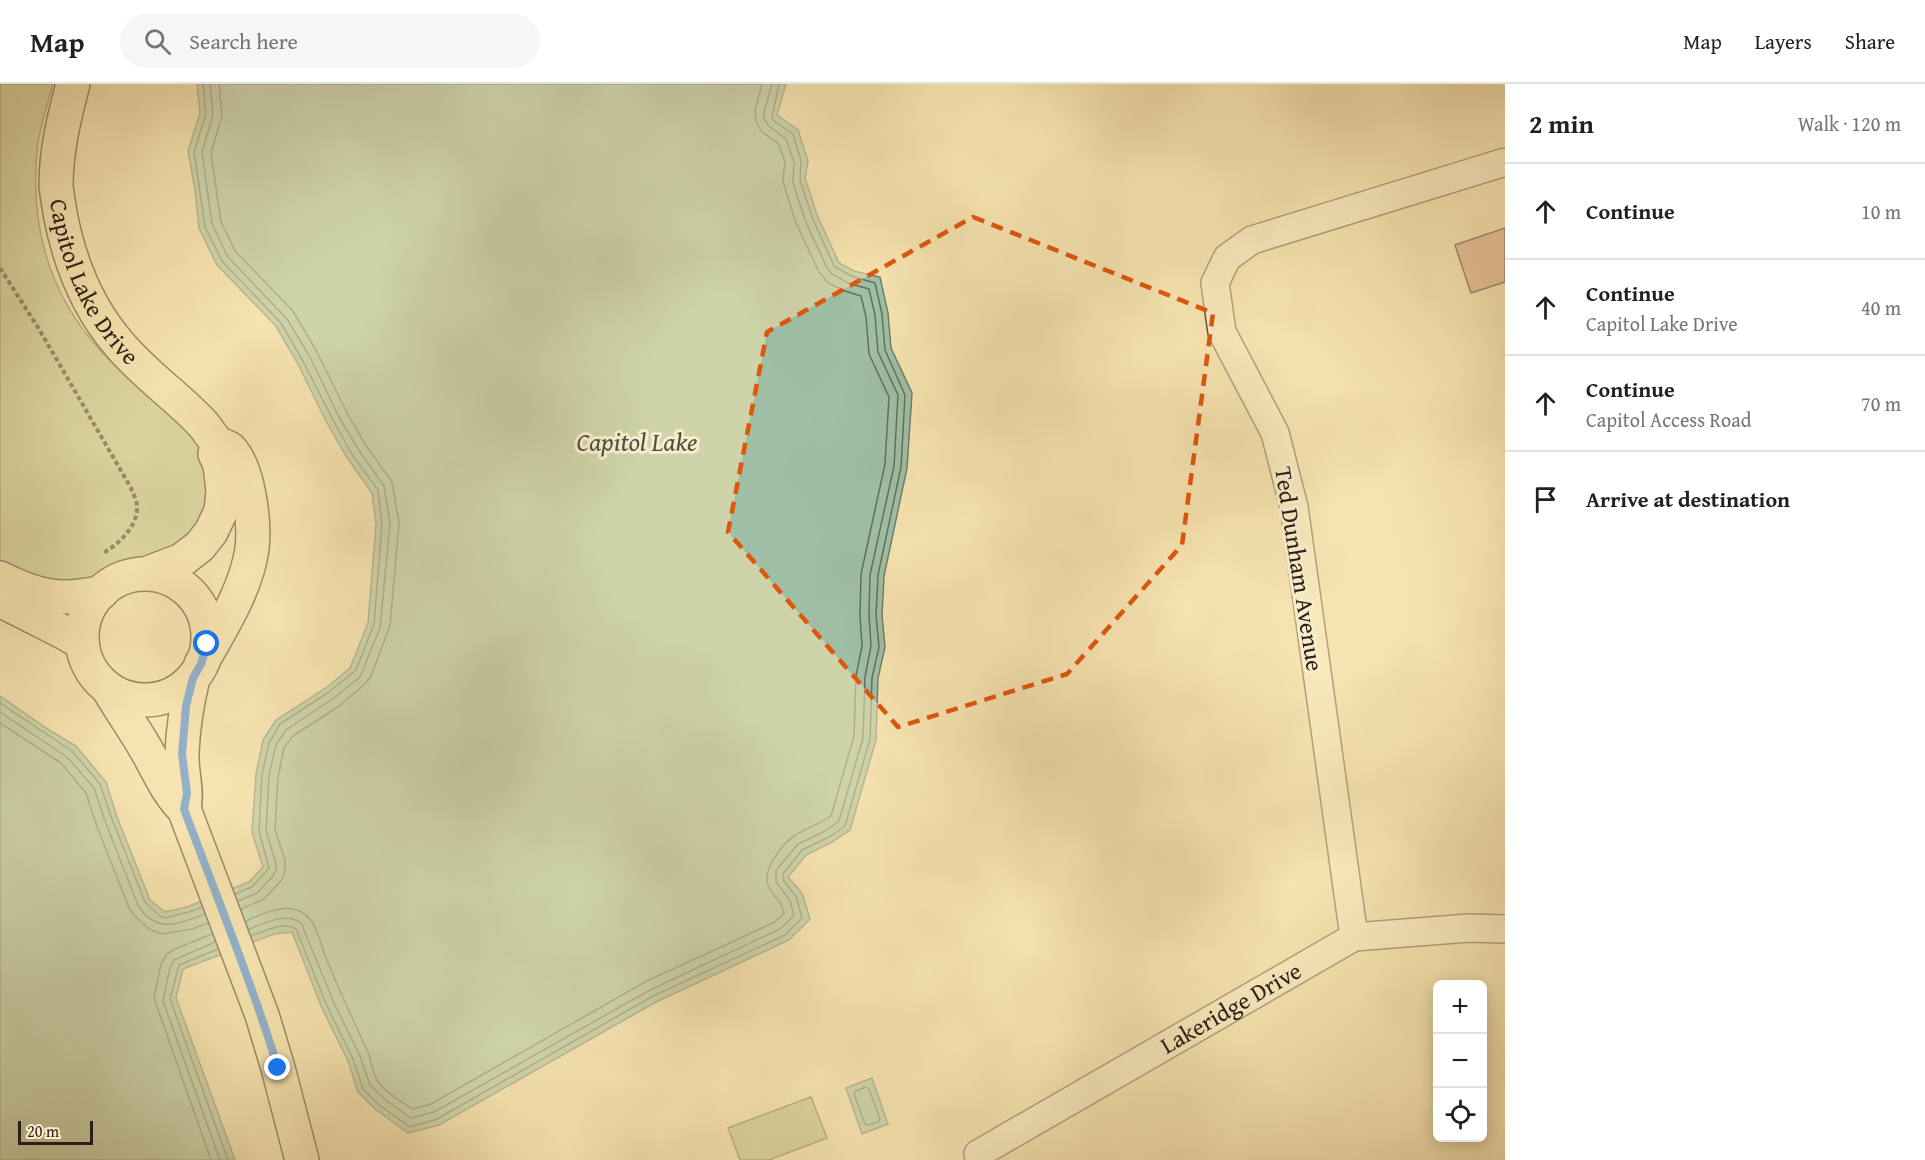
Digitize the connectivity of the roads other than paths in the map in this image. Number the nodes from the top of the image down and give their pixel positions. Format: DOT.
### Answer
graph roads {
  1 [pos="73,84"];
  2 [pos="1505,162"];
  3 [pos="218,443"];
  4 [pos="148,573"];
  5 [pos="0,578"];
  6 [pos="102,592"];
  7 [pos="0,600"];
  8 [pos="82,643"];
  9 [pos="197,671"];
  10 [pos="109,690"];
  11 [pos="184,809"];
  12 [pos="1505,929"];
  13 [pos="1354,937"];
  14 [pos="278,1068"];
  15 [pos="978,1154"];
  16 [pos="302,1160"];
  17 [pos="323,1160"];
  1 -- 3 [label="main road, Capitol Lake Drive"];
  2 -- 13 [label="street, Ted Dunham Avenue"];
  3 -- 4 [label="main road"];
  3 -- 9 [label="main road, Capitol Lake Drive"];
  4 -- 6 [label="main road"];
  4 -- 9 [label="main road"];
  5 -- 6 [label="main road"];
  6 -- 8 [label="main road"];
  7 -- 8 [label="main road"];
  8 -- 10 [label="main road"];
  9 -- 10 [label="main road"];
  9 -- 11 [label="main road, Capitol Lake Drive"];
  10 -- 11 [label="main road"];
  11 -- 14 [label="main road"];
  12 -- 13 [label="street, Lakeridge Drive"];
  13 -- 15 [label="street, Lakeridge Drive"];
  14 -- 16 [label="main road"];
  14 -- 17 [label="main road"];
}
